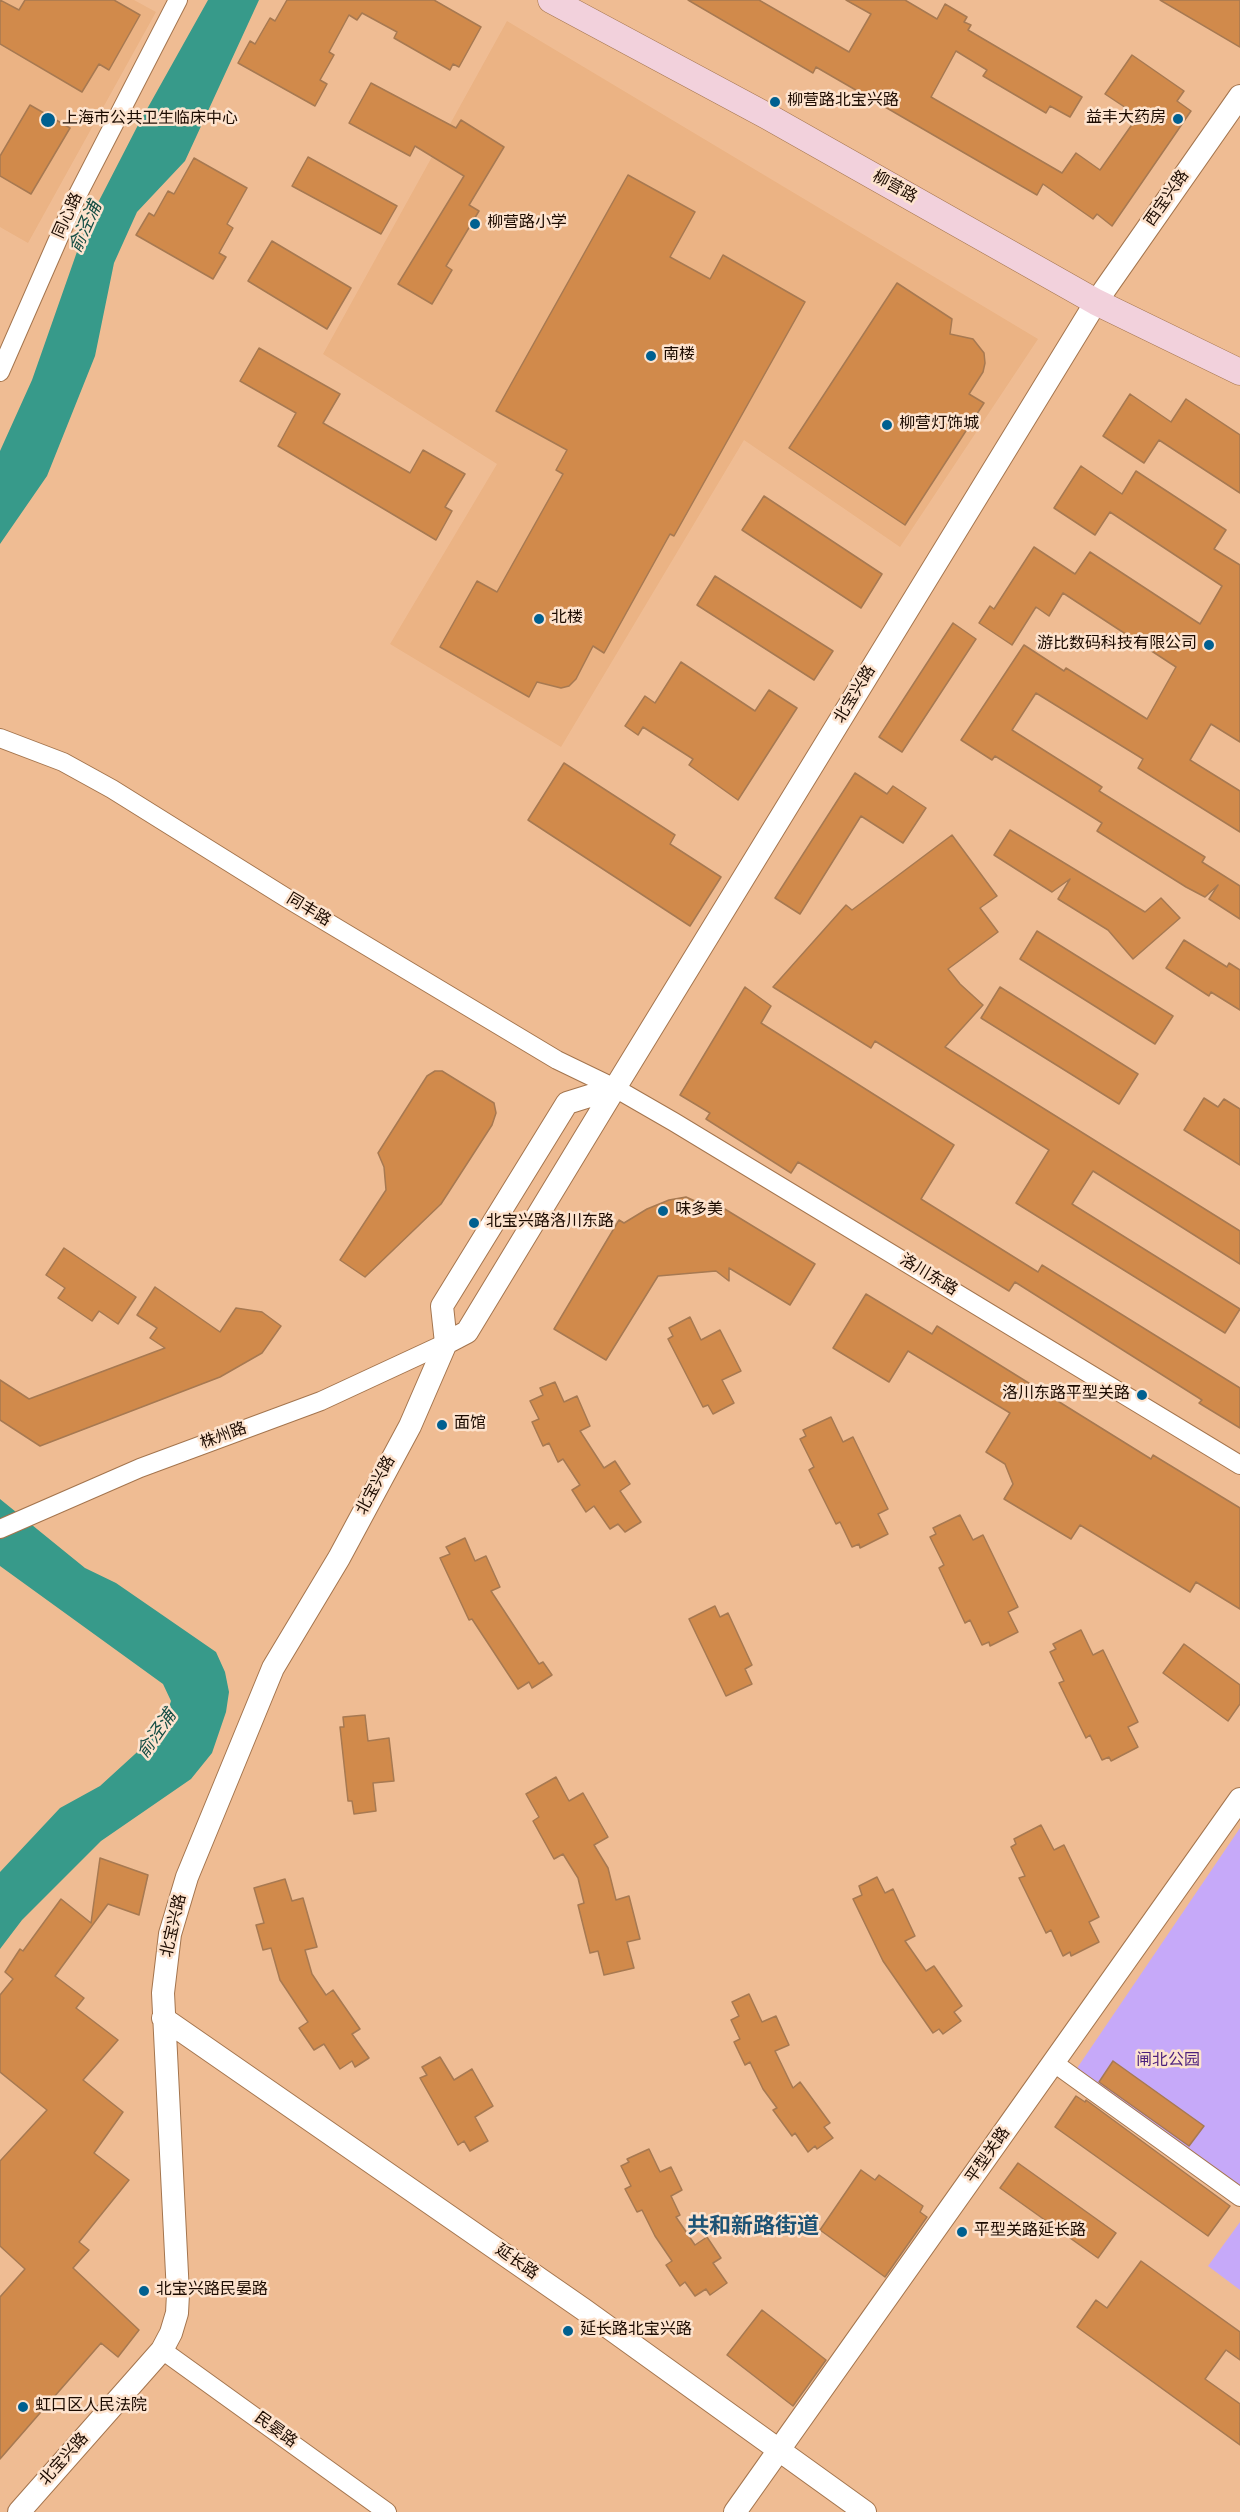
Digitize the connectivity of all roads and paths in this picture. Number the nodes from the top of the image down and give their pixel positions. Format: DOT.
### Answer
graph roads {
  1 [pos="178,0"];
  2 [pos="551,0"];
  3 [pos="1240,96"];
  4 [pos="1096,302"];
  5 [pos="0,372"];
  6 [pos="1240,372"];
  7 [pos="0,738"];
  8 [pos="615,1088"];
  9 [pos="446,1343"];
  10 [pos="1240,1465"];
  11 [pos="0,1528"];
  12 [pos="1240,1799"];
  13 [pos="163,2018"];
  14 [pos="1054,2063"];
  15 [pos="1240,2197"];
  16 [pos="162,2350"];
  17 [pos="778,2448"];
  18 [pos="19,2512"];
  19 [pos="387,2512"];
  20 [pos="735,2512"];
  21 [pos="866,2512"];
  1 -- 5 [label="street, 同心路"];
  2 -- 4 [label="main road, 柳营路"];
  3 -- 4 [label="street, 西宝兴路"];
  4 -- 6 [label="main road, 柳营路"];
  4 -- 8 [label="street, 北宝兴路"];
  7 -- 8 [label="street, 同丰路"];
  8 -- 9 [label="street, 北宝兴路"];
  8 -- 9 [label="street, 北宝兴路"];
  8 -- 10 [label="street, 洛川东路"];
  9 -- 11 [label="street, 株州路"];
  9 -- 13 [label="street, 北宝兴路"];
  12 -- 14 [label="street, 平型关路"];
  13 -- 16 [label="street, 北宝兴路"];
  13 -- 17 [label="street, 延长路"];
  14 -- 15 [label="street"];
  14 -- 17 [label="street, 平型关路"];
  16 -- 18 [label="street, 北宝兴路"];
  16 -- 19 [label="street, 民晏路"];
  17 -- 20 [label="street, 平型关路"];
  17 -- 21 [label="street, 延长路"];
}
